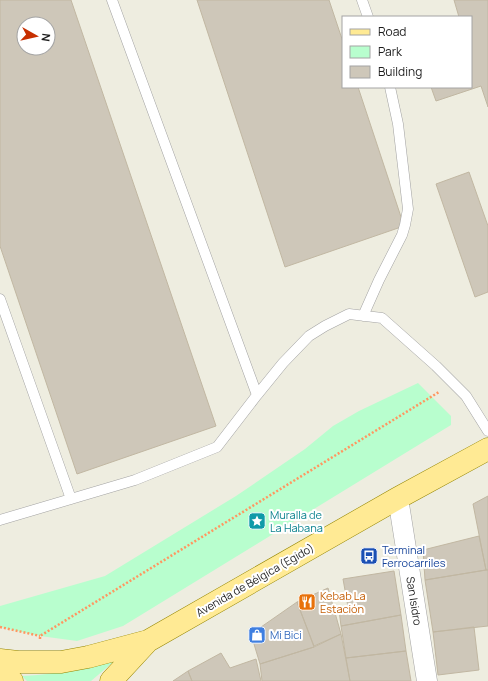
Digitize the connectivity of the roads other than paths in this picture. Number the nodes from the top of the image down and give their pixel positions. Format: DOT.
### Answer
graph roads {
  1 [pos="112,0"];
  2 [pos="362,0"];
  3 [pos="368,16"];
  4 [pos="390,88"];
  5 [pos="0,298"];
  6 [pos="363,316"];
  7 [pos="257,395"];
  8 [pos="488,431"];
  9 [pos="488,449"];
  10 [pos="398,498"];
  11 [pos="71,499"];
  12 [pos="0,520"];
  13 [pos="148,641"];
  14 [pos="0,660"];
  15 [pos="0,671"];
  16 [pos="12,681"];
  17 [pos="111,681"];
  18 [pos="427,681"];
  1 -- 7 [label="lane"];
  2 -- 3 [label="lane"];
  4 -- 6 [label="lane"];
  5 -- 11 [label="lane"];
  6 -- 7 [label="lane"];
  6 -- 8 [label="lane"];
  7 -- 11 [label="lane"];
  9 -- 10 [label="main road, Avenida de Bélgica (Egido)"];
  10 -- 13 [label="main road, Avenida de Bélgica (Egido)"];
  10 -- 18 [label="street, San Isidro"];
  11 -- 12 [label="lane"];
  13 -- 14 [label="main road, Avenida de Bélgica (Egido)"];
  13 -- 17 [label="main road, Avenida de Bélgica (Egido)"];
  15 -- 16 [label="main road"];
}
